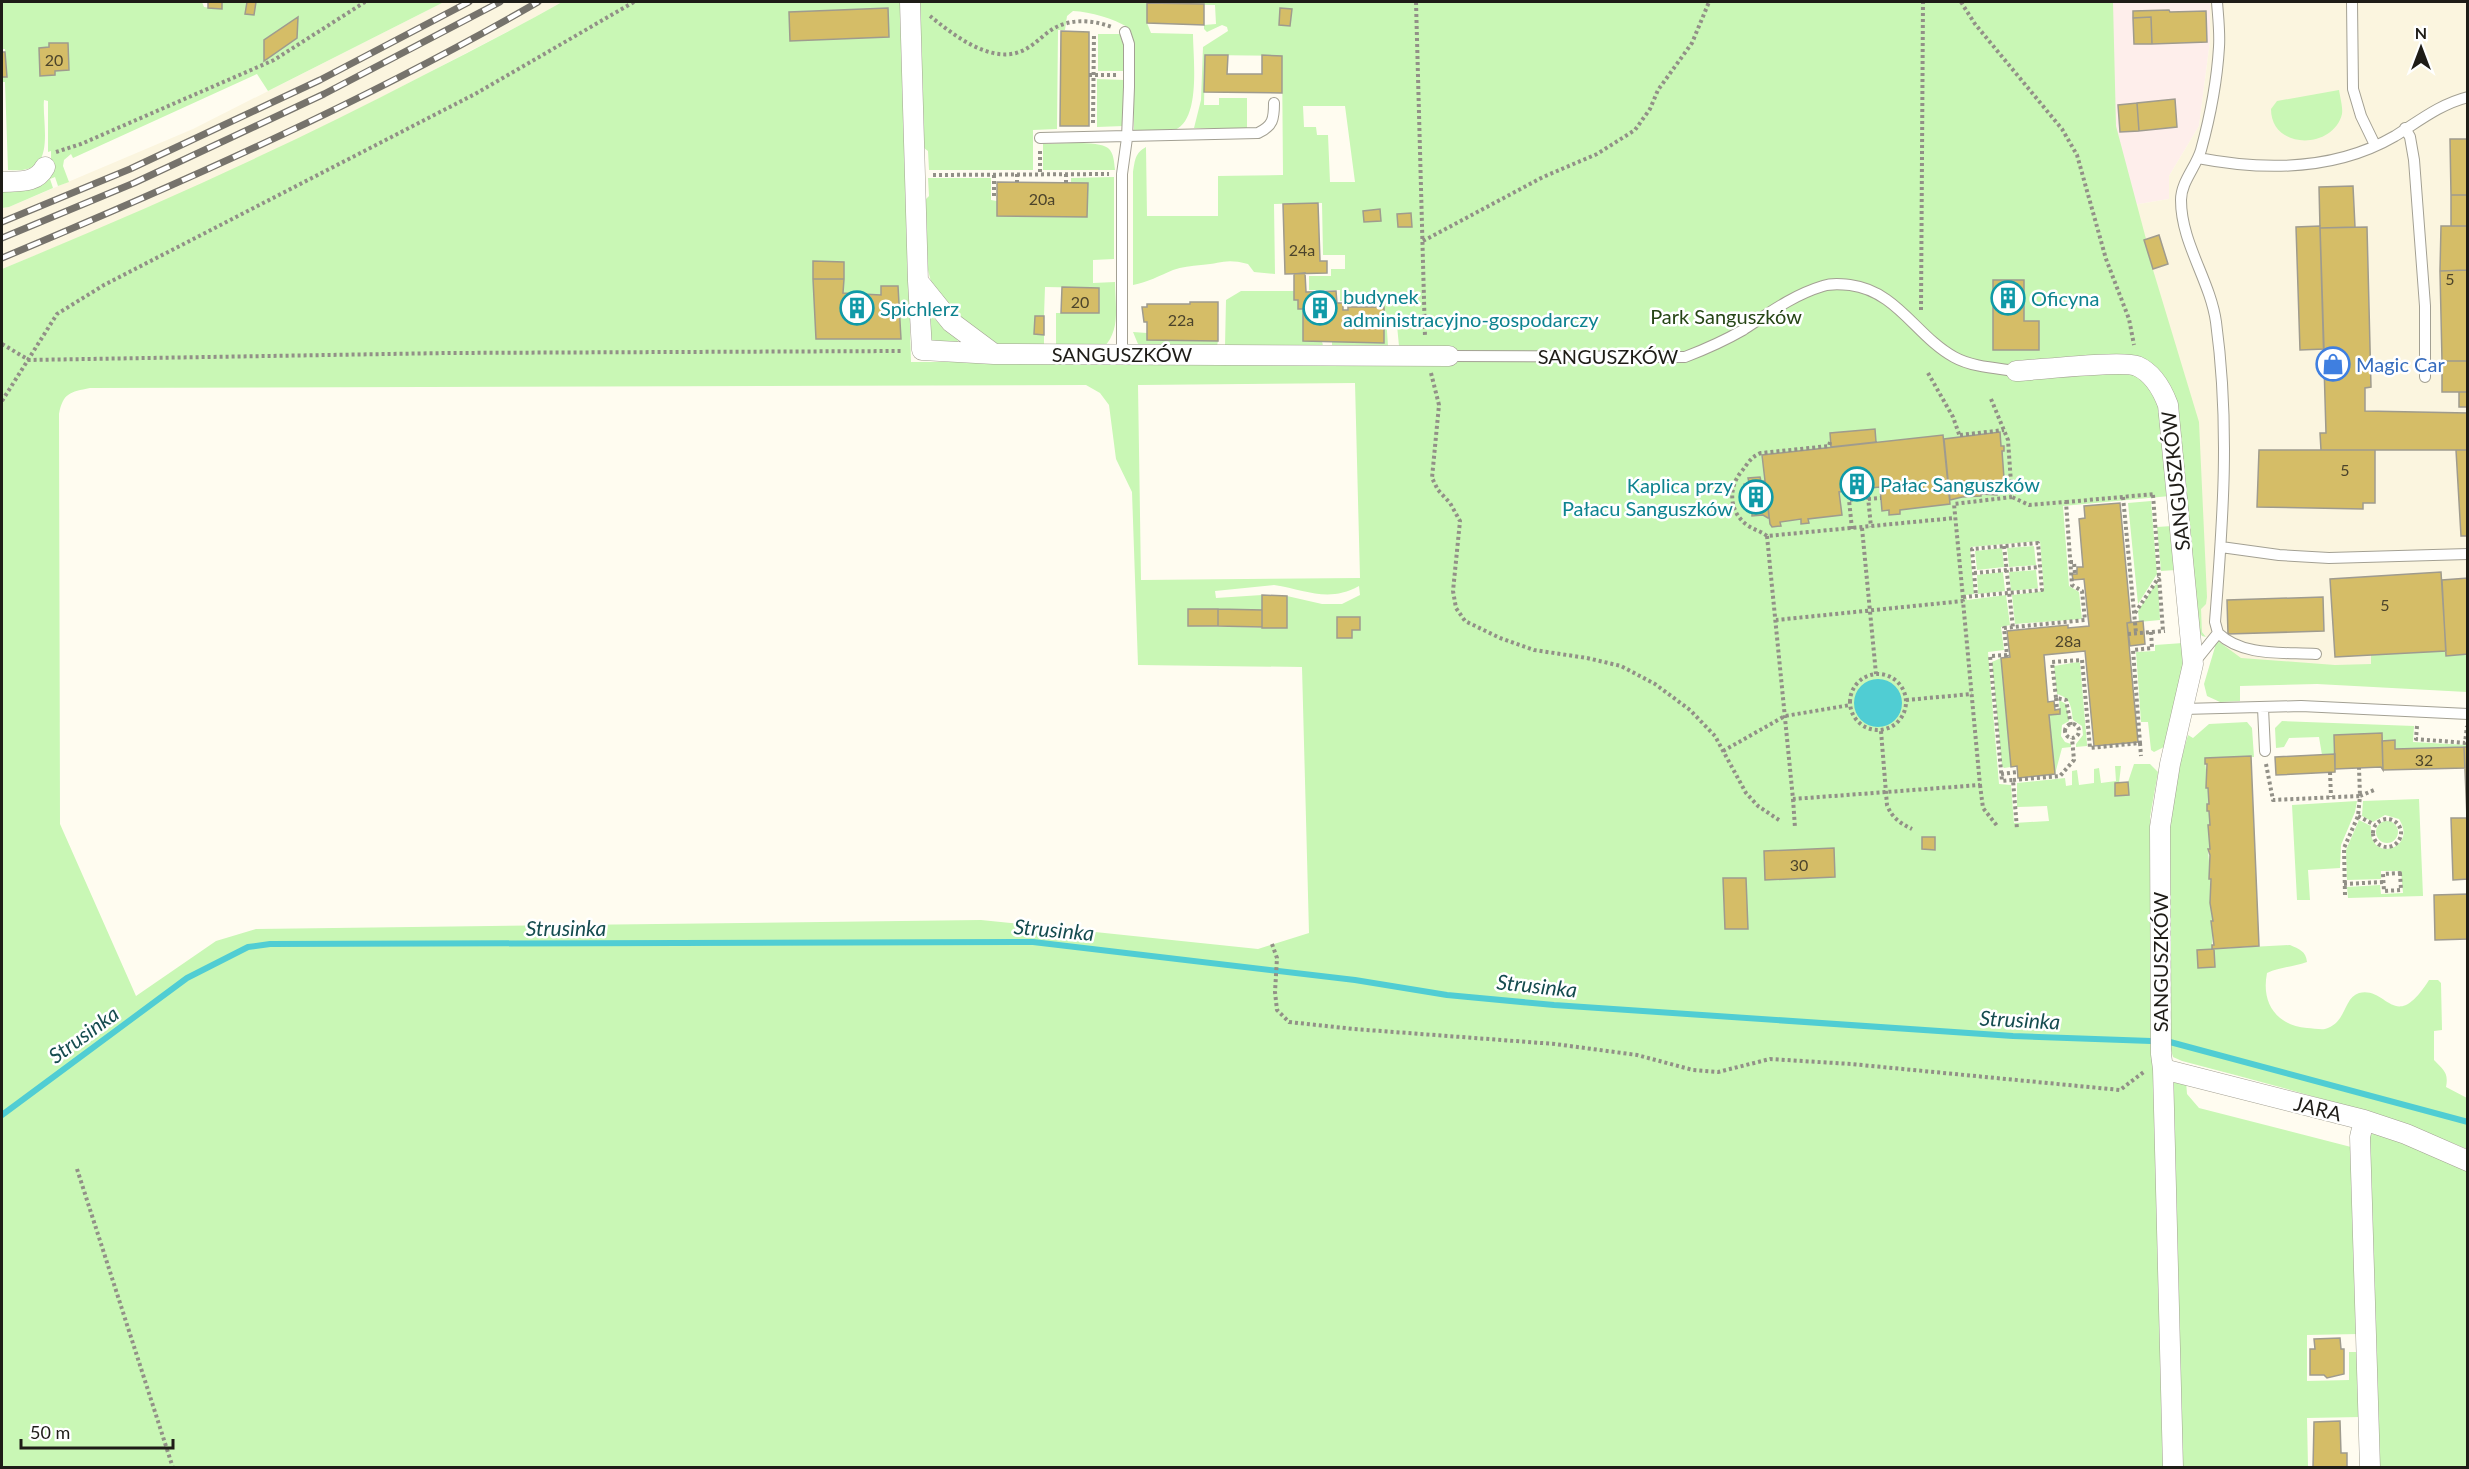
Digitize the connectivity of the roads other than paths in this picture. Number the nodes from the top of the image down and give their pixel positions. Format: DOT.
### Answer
graph roads {
  1 [pos="2217,2"];
  2 [pos="2352,2"];
  3 [pos="917,7"];
  4 [pos="1125,32"];
  5 [pos="2468,97"];
  6 [pos="1274,103"];
  7 [pos="2405,128"];
  8 [pos="1040,138"];
  9 [pos="1127,138"];
  10 [pos="2375,145"];
  11 [pos="2198,158"];
  12 [pos="46,161"];
  13 [pos="2,182"];
  14 [pos="918,281"];
  15 [pos="994,354"];
  16 [pos="1122,354"];
  17 [pos="1449,356"];
  18 [pos="2016,371"];
  19 [pos="2426,377"];
  20 [pos="2221,547"];
  21 [pos="2468,555"];
  22 [pos="2218,633"];
  23 [pos="2316,654"];
  24 [pos="2193,664"];
  25 [pos="2263,708"];
  26 [pos="2183,710"];
  27 [pos="2468,714"];
  28 [pos="2265,751"];
  29 [pos="2163,1069"];
  30 [pos="2364,1120"];
  31 [pos="2468,1161"];
  32 [pos="2173,1467"];
  33 [pos="2370,1467"];
  1 -- 11 [label="lane"];
  2 -- 10 [label="lane"];
  3 -- 14 [label="street"];
  4 -- 9 [label="lane"];
  5 -- 7 [label="lane"];
  6 -- 9 [label="lane"];
  7 -- 10 [label="lane"];
  7 -- 19 [label="lane"];
  8 -- 9 [label="lane"];
  9 -- 16 [label="lane"];
  10 -- 11 [label="lane"];
  11 -- 20 [label="lane"];
  12 -- 13 [label="street"];
  14 -- 15 [label="street"];
  14 -- 15 [label="street, SANGUSZKÓW"];
  15 -- 16 [label="street, SANGUSZKÓW"];
  16 -- 17 [label="street, SANGUSZKÓW"];
  17 -- 18 [label="lane, SANGUSZKÓW"];
  18 -- 24 [label="street, SANGUSZKÓW"];
  20 -- 21 [label="lane"];
  20 -- 22 [label="lane"];
  22 -- 23 [label="lane"];
  22 -- 24 [label="lane"];
  24 -- 26 [label="street, SANGUSZKÓW"];
  25 -- 26 [label="lane"];
  25 -- 27 [label="lane"];
  25 -- 28 [label="lane"];
  26 -- 29 [label="street, SANGUSZKÓW"];
  29 -- 30 [label="street, JARA"];
  29 -- 32 [label="street, SANGUSZKÓW"];
  30 -- 31 [label="street, JARA"];
  30 -- 33 [label="street"];
}
